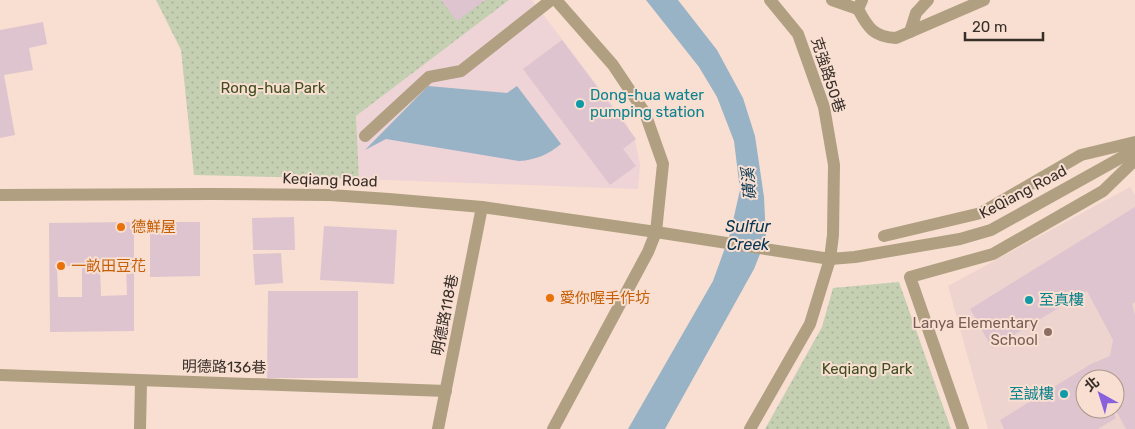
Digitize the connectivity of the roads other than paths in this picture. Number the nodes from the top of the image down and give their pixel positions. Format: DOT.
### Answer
graph roads {
  1 [pos="551,0"];
  2 [pos="556,0"];
  3 [pos="770,0"];
  4 [pos="832,0"];
  5 [pos="928,0"];
  6 [pos="984,0"];
  7 [pos="860,5"];
  8 [pos="910,32"];
  9 [pos="365,136"];
  10 [pos="1135,142"];
  11 [pos="1135,150"];
  12 [pos="1135,160"];
  13 [pos="0,195"];
  14 [pos="482,207"];
  15 [pos="656,232"];
  16 [pos="884,236"];
  17 [pos="830,259"];
  18 [pos="0,375"];
  19 [pos="140,382"];
  20 [pos="446,391"];
  21 [pos="140,429"];
  22 [pos="438,429"];
  23 [pos="553,429"];
  24 [pos="750,429"];
  25 [pos="963,429"];
  1 -- 9 [label="street"];
  2 -- 15 [label="street"];
  3 -- 17 [label="street, 克強路50巷"];
  4 -- 7 [label="street"];
  5 -- 8 [label="street"];
  6 -- 8 [label="street"];
  7 -- 8 [label="street"];
  10 -- 16 [label="street"];
  11 -- 17 [label="street, KeQiang Road"];
  12 -- 25 [label="street"];
  13 -- 14 [label="street, Keqiang Road"];
  14 -- 15 [label="street, Keqiang Road"];
  14 -- 20 [label="street, 明德路118巷"];
  15 -- 17 [label="street, KeQiang Road"];
  15 -- 23 [label="street"];
  17 -- 24 [label="street, 克強路50巷"];
  18 -- 19 [label="street, 明德路136巷"];
  19 -- 20 [label="street, 明德路136巷"];
  19 -- 21 [label="street"];
  20 -- 22 [label="street, 明德路118巷"];
}
